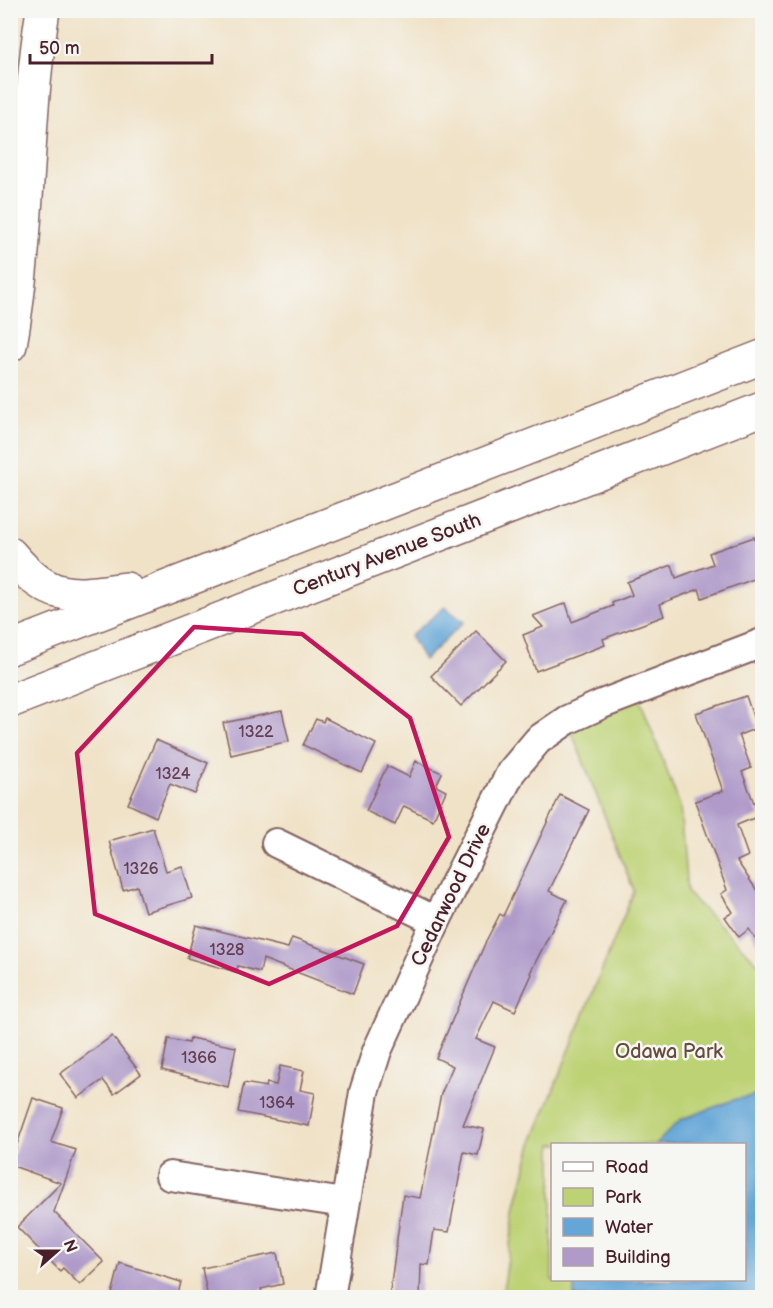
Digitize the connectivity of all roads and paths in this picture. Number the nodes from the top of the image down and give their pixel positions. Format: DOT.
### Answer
graph roads {
  1 [pos="43,10"];
  2 [pos="34,69"];
  3 [pos="10,151"];
  4 [pos="10,345"];
  5 [pos="762,357"];
  6 [pos="762,409"];
  7 [pos="10,554"];
  8 [pos="182,581"];
  9 [pos="762,643"];
  10 [pos="10,648"];
  11 [pos="10,701"];
  12 [pos="276,843"];
  13 [pos="436,921"];
  14 [pos="170,1176"];
  15 [pos="344,1203"];
  16 [pos="330,1298"];
  1 -- 2 [label="main road"];
  2 -- 3 [label="main road"];
  2 -- 4 [label="main road"];
  5 -- 8 [label="main road"];
  6 -- 11 [label="main road, Century Avenue South"];
  7 -- 8 [label="main road"];
  8 -- 10 [label="main road"];
  9 -- 13 [label="street, Cedarwood Drive"];
  12 -- 13 [label="street"];
  13 -- 15 [label="street, Cedarwood Drive"];
  14 -- 15 [label="street"];
  15 -- 16 [label="street, Cedarwood Drive"];
}
